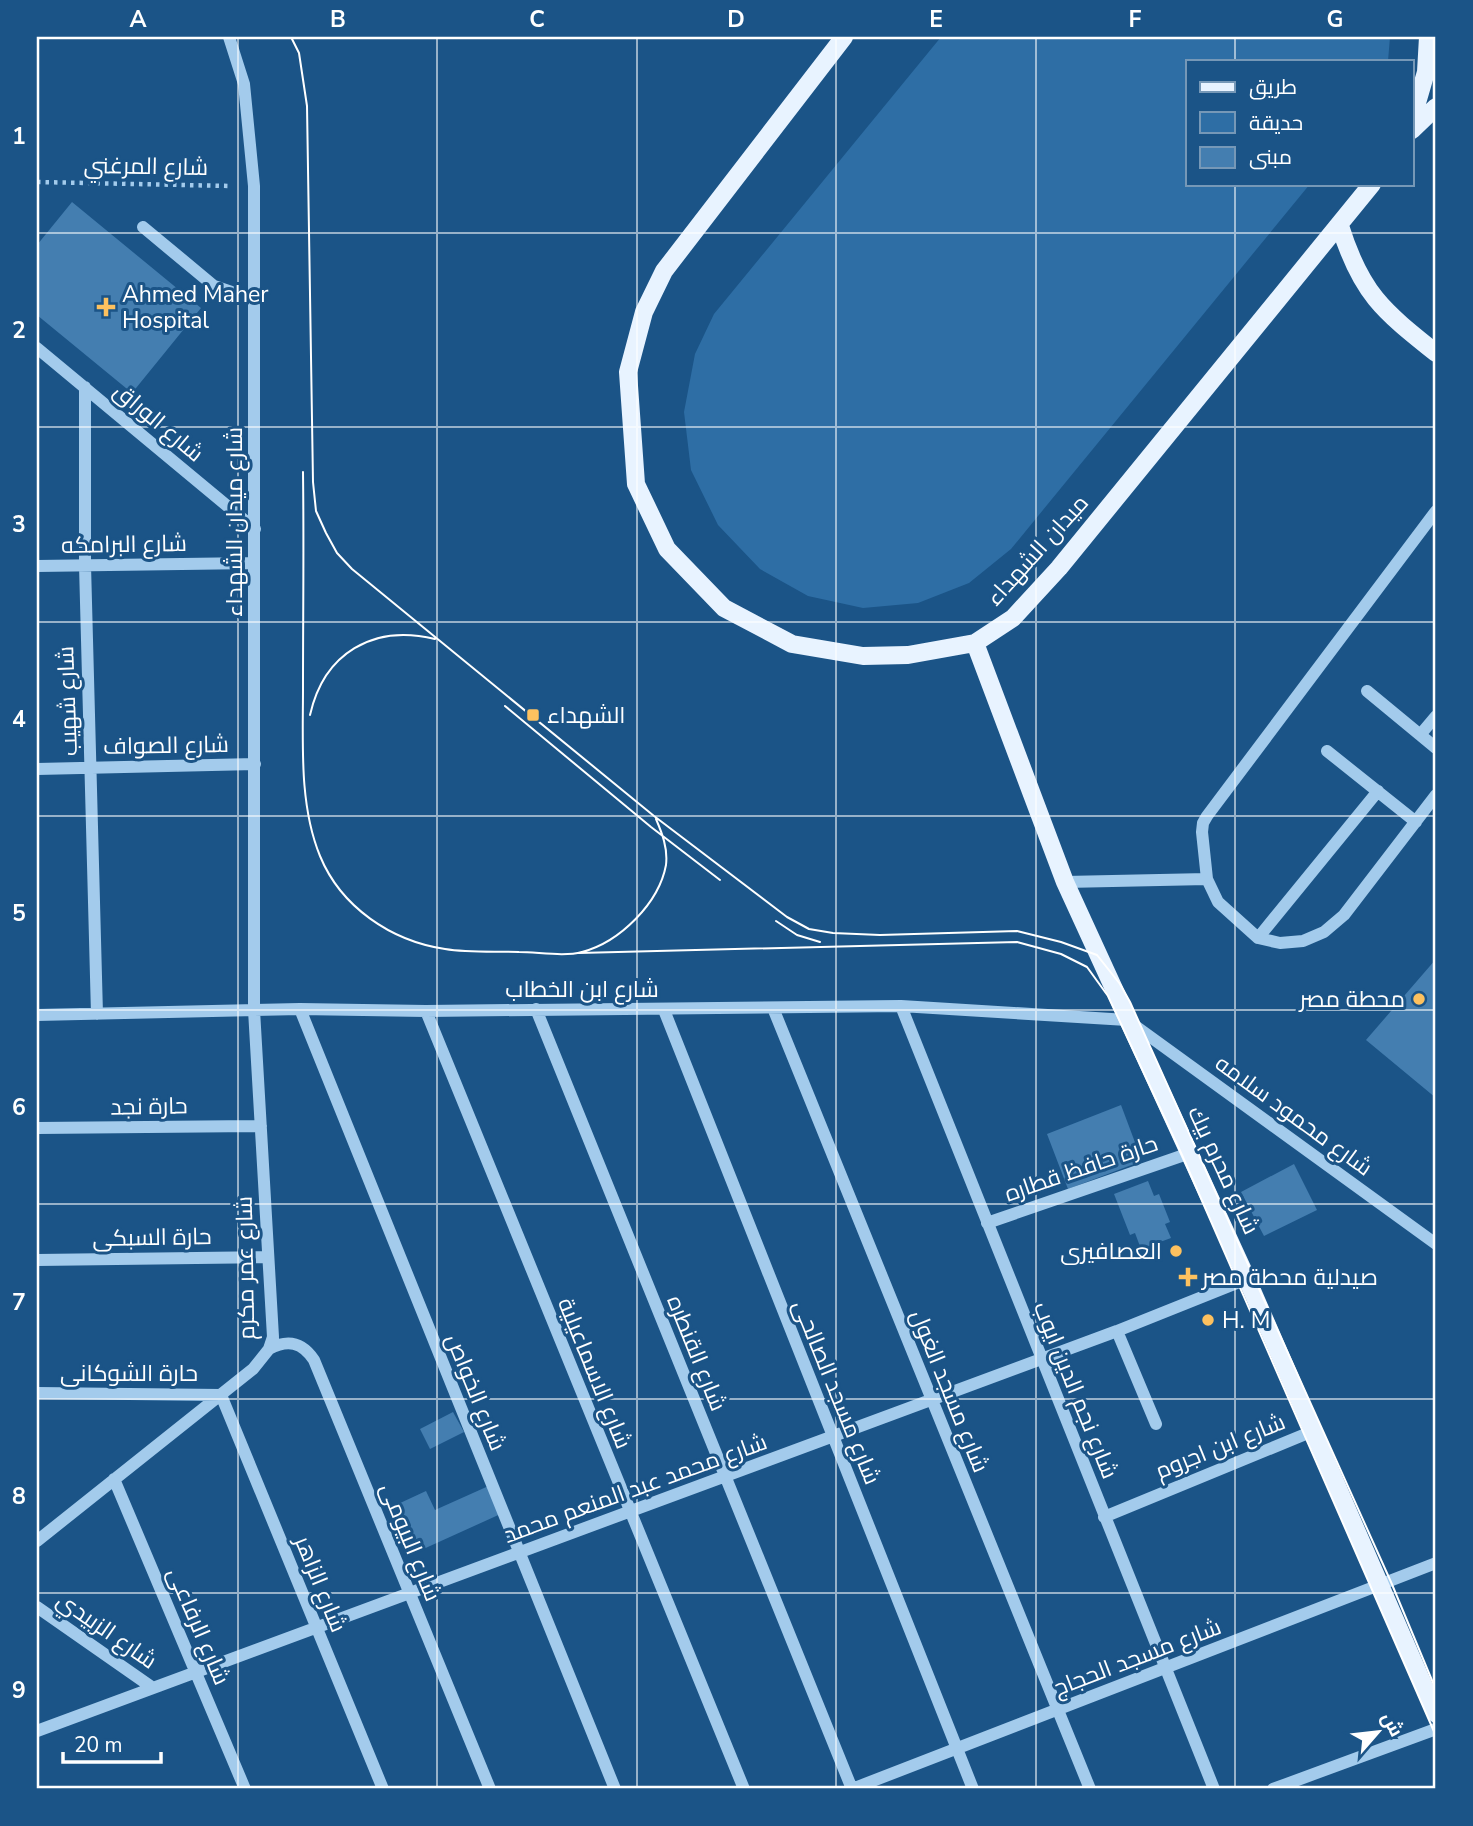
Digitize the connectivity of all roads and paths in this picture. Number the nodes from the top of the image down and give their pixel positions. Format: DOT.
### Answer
graph roads {
  1 [pos="229,37"];
  2 [pos="844,37"];
  3 [pos="1428,37"];
  4 [pos="1436,107"];
  5 [pos="1414,113"];
  6 [pos="1414,128"];
  7 [pos="37,182"];
  8 [pos="254,186"];
  9 [pos="1370,186"];
  10 [pos="1340,226"];
  11 [pos="143,228"];
  12 [pos="255,300"];
  13 [pos="37,348"];
  14 [pos="1436,353"];
  15 [pos="85,387"];
  16 [pos="1436,511"];
  17 [pos="254,529"];
  18 [pos="254,563"];
  19 [pos="85,565"];
  20 [pos="37,566"];
  21 [pos="975,643"];
  22 [pos="1367,691"];
  23 [pos="1436,716"];
  24 [pos="1420,735"];
  25 [pos="1436,748"];
  26 [pos="1328,751"];
  27 [pos="255,764"];
  28 [pos="90,768"];
  29 [pos="37,769"];
  30 [pos="1378,791"];
  31 [pos="1436,796"];
  32 [pos="1416,822"];
  33 [pos="1207,879"];
  34 [pos="1065,882"];
  35 [pos="1258,938"];
  36 [pos="901,1006"];
  37 [pos="773,1008"];
  38 [pos="300,1009"];
  39 [pos="536,1009"];
  40 [pos="254,1010"];
  41 [pos="664,1010"];
  42 [pos="426,1011"];
  43 [pos="97,1014"];
  44 [pos="37,1015"];
  45 [pos="1127,1020"];
  46 [pos="261,1126"];
  47 [pos="37,1128"];
  48 [pos="1190,1153"];
  49 [pos="987,1223"];
  50 [pos="1436,1244"];
  51 [pos="268,1256"];
  52 [pos="37,1260"];
  53 [pos="1247,1279"];
  54 [pos="1117,1331"];
  55 [pos="269,1349"];
  56 [pos="1041,1360"];
  57 [pos="37,1394"];
  58 [pos="221,1395"];
  59 [pos="931,1401"];
  60 [pos="1156,1424"];
  61 [pos="1313,1431"];
  62 [pos="832,1437"];
  63 [pos="724,1477"];
  64 [pos="114,1479"];
  65 [pos="629,1512"];
  66 [pos="1104,1517"];
  67 [pos="37,1541"];
  68 [pos="518,1553"];
  69 [pos="1436,1563"];
  70 [pos="1381,1586"];
  71 [pos="409,1594"];
  72 [pos="37,1606"];
  73 [pos="316,1628"];
  74 [pos="1166,1669"];
  75 [pos="195,1673"];
  76 [pos="153,1688"];
  77 [pos="1058,1710"];
  78 [pos="1436,1714"];
  79 [pos="1436,1729"];
  80 [pos="37,1731"];
  81 [pos="957,1748"];
  82 [pos="245,1789"];
  83 [pos="383,1789"];
  84 [pos="490,1789"];
  85 [pos="615,1789"];
  86 [pos="744,1789"];
  87 [pos="852,1789"];
  88 [pos="973,1789"];
  89 [pos="1090,1789"];
  90 [pos="1214,1789"];
  91 [pos="1273,1789"];
  1 -- 8 [label="street, شارع ميدان الشهداء"];
  2 -- 21 [label="main road, ميدان الشهداء"];
  3 -- 5 [label="main road"];
  4 -- 6 [label="main road"];
  7 -- 8 [label="path, شارع المرغني"];
  8 -- 12 [label="street, شارع ميدان الشهداء"];
  9 -- 10 [label="main road, ميدان الشهداء"];
  10 -- 14 [label="main road"];
  10 -- 21 [label="main road, ميدان الشهداء"];
  11 -- 12 [label="street"];
  12 -- 17 [label="street, شارع ميدان الشهداء"];
  13 -- 15 [label="street, شارع الوراق"];
  15 -- 17 [label="street, شارع الوراق"];
  15 -- 19 [label="street, شارع شهيب"];
  16 -- 33 [label="street"];
  17 -- 18 [label="street, شارع ميدان الشهداء"];
  18 -- 19 [label="street, شارع البرامكه"];
  18 -- 27 [label="street, شارع ميدان الشهداء"];
  19 -- 20 [label="street, شارع البرامكه"];
  19 -- 28 [label="street, شارع شهيب"];
  21 -- 34 [label="main road, شارع محرم بيك"];
  22 -- 24 [label="street"];
  23 -- 24 [label="street"];
  24 -- 25 [label="street"];
  26 -- 30 [label="street"];
  27 -- 28 [label="street, شارع الصواف"];
  27 -- 40 [label="street, شارع ميدان الشهداء"];
  28 -- 29 [label="street, شارع الصواف"];
  28 -- 43 [label="street, شارع شهيب"];
  30 -- 32 [label="street"];
  30 -- 35 [label="street"];
  31 -- 32 [label="street"];
  32 -- 35 [label="street"];
  33 -- 34 [label="street"];
  33 -- 35 [label="street"];
  34 -- 45 [label="main road, شارع محرم بيك"];
  36 -- 37 [label="street, شارع ابن الخطاب"];
  36 -- 45 [label="street, شارع ابن الخطاب"];
  36 -- 49 [label="street, شارع نجم الدين ايوب"];
  37 -- 41 [label="street, شارع ابن الخطاب"];
  37 -- 59 [label="street, شارع مسجد الغول"];
  38 -- 40 [label="street, شارع ابن الخطاب"];
  38 -- 42 [label="street, شارع ابن الخطاب"];
  38 -- 68 [label="street, شارع الخواص"];
  39 -- 41 [label="street, شارع ابن الخطاب"];
  39 -- 42 [label="street, شارع ابن الخطاب"];
  39 -- 63 [label="street, شارع القنطره"];
  40 -- 43 [label="street, شارع ابن الخطاب"];
  40 -- 46 [label="street, شارع عمر مكرم"];
  41 -- 62 [label="street, شارع مسجد الصالحى"];
  42 -- 65 [label="street, شارع الاسماعيلية"];
  43 -- 44 [label="street, شارع ابن الخطاب"];
  45 -- 48 [label="main road, شارع محرم بيك"];
  45 -- 50 [label="street, شارع محمود سلامه"];
  46 -- 47 [label="street, حارة نجد"];
  46 -- 51 [label="street, شارع عمر مكرم"];
  48 -- 49 [label="street, حارة حافظ قطاره"];
  48 -- 53 [label="main road, شارع محرم بيك"];
  49 -- 56 [label="street, شارع نجم الدين ايوب"];
  51 -- 52 [label="street, حارة السبكى"];
  51 -- 55 [label="street, شارع عمر مكرم"];
  53 -- 54 [label="street, شارع محمد عبد المنعم محمد"];
  53 -- 61 [label="main road, شارع محرم بيك"];
  54 -- 56 [label="street, شارع محمد عبد المنعم محمد"];
  54 -- 60 [label="street"];
  55 -- 58 [label="street, شارع عمر مكرم"];
  55 -- 71 [label="street, شارع البيومى"];
  56 -- 59 [label="street, شارع محمد عبد المنعم محمد"];
  56 -- 66 [label="street, شارع نجم الدين ايوب"];
  57 -- 58 [label="street, حارة الشوكانى"];
  58 -- 64 [label="street, شارع عمر مكرم"];
  58 -- 73 [label="street, شارع الزاهر"];
  59 -- 62 [label="street, شارع محمد عبد المنعم محمد"];
  59 -- 77 [label="street, شارع مسجد الغول"];
  61 -- 66 [label="street, شارع ابن اجروم"];
  61 -- 70 [label="main road, شارع محرم بيك"];
  62 -- 63 [label="street, شارع محمد عبد المنعم محمد"];
  62 -- 81 [label="street, شارع مسجد الصالحى"];
  63 -- 65 [label="street, شارع محمد عبد المنعم محمد"];
  63 -- 87 [label="street, شارع القنطره"];
  64 -- 67 [label="street, شارع عمر مكرم"];
  64 -- 75 [label="street, شارع الرفاعى"];
  65 -- 68 [label="street, شارع محمد عبد المنعم محمد"];
  65 -- 86 [label="street, شارع الاسماعيلية"];
  66 -- 74 [label="street, شارع نجم الدين ايوب"];
  68 -- 71 [label="street, شارع محمد عبد المنعم محمد"];
  68 -- 85 [label="street, شارع الخواص"];
  69 -- 70 [label="street, شارع مسجد الحجاج"];
  70 -- 74 [label="street, شارع مسجد الحجاج"];
  70 -- 78 [label="main road, شارع محرم بيك"];
  71 -- 73 [label="street, شارع محمد عبد المنعم محمد"];
  71 -- 84 [label="street, شارع البيومى"];
  72 -- 76 [label="street, شارع الزبيدي"];
  73 -- 75 [label="street, شارع محمد عبد المنعم محمد"];
  73 -- 83 [label="street, شارع الزاهر"];
  74 -- 77 [label="street, شارع مسجد الحجاج"];
  74 -- 90 [label="street, شارع نجم الدين ايوب"];
  75 -- 76 [label="street, شارع محمد عبد المنعم محمد"];
  75 -- 82 [label="street, شارع الرفاعى"];
  76 -- 80 [label="street, شارع محمد عبد المنعم محمد"];
  77 -- 81 [label="street, شارع مسجد الحجاج"];
  77 -- 89 [label="street, شارع مسجد الغول"];
  79 -- 91 [label="street"];
  81 -- 87 [label="street, شارع مسجد الحجاج"];
  81 -- 88 [label="street, شارع مسجد الصالحى"];
}
